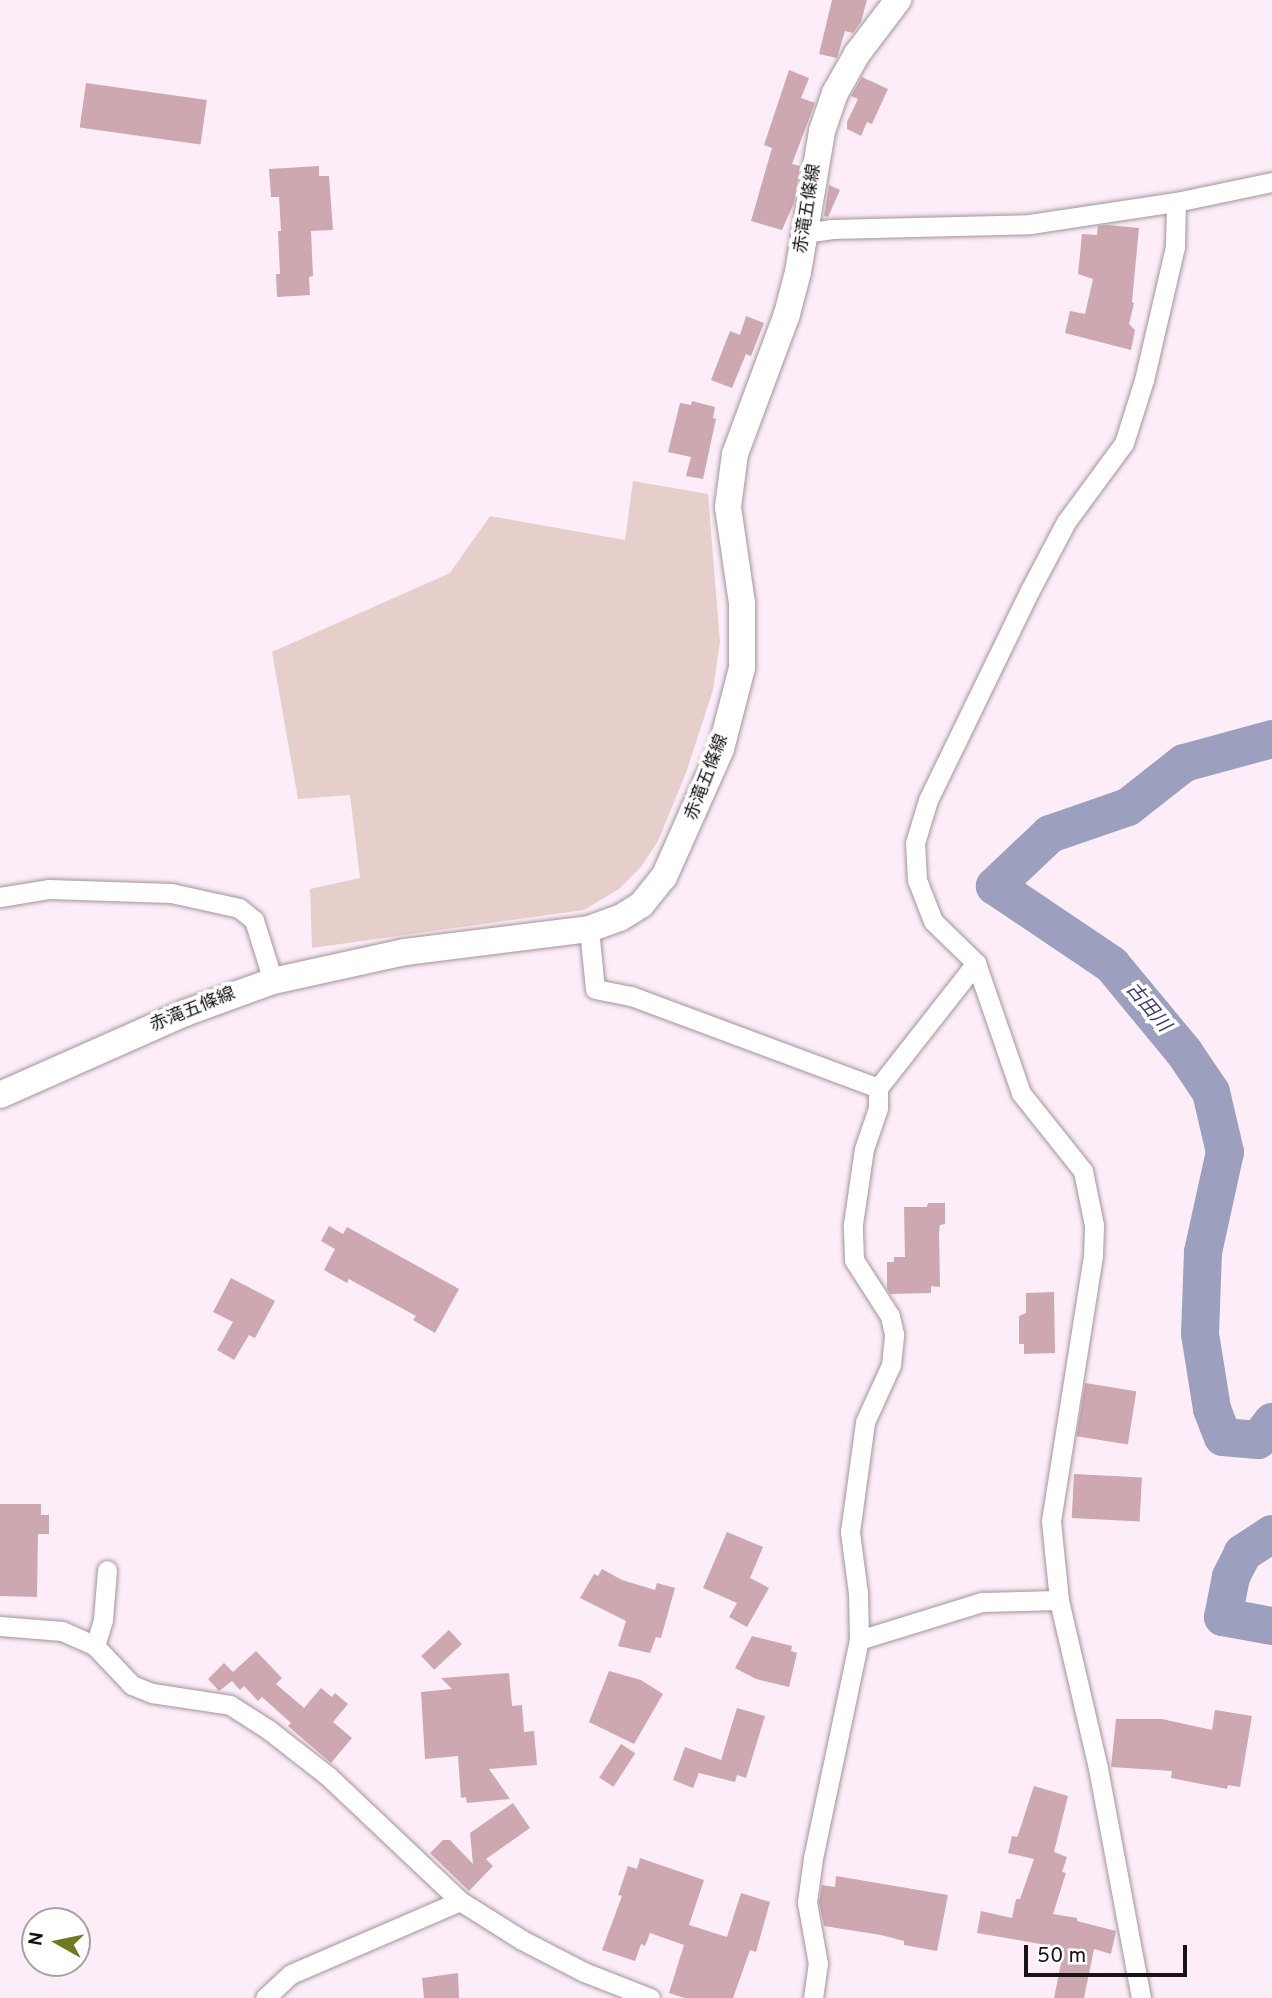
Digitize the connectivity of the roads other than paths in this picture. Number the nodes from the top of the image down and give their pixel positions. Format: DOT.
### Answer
graph roads {
  1 [pos="898,0"];
  2 [pos="1272,182"];
  3 [pos="1176,202"];
  4 [pos="804,233"];
  5 [pos="0,897"];
  6 [pos="589,929"];
  7 [pos="976,963"];
  8 [pos="273,981"];
  9 [pos="878,1088"];
  10 [pos="0,1095"];
  11 [pos="107,1570"];
  12 [pos="1059,1600"];
  13 [pos="0,1626"];
  14 [pos="859,1640"];
  15 [pos="95,1646"];
  16 [pos="460,1901"];
  17 [pos="275,1994"];
  18 [pos="650,1998"];
  19 [pos="813,1998"];
  20 [pos="1140,1998"];
  1 -- 4 [label="main road, 赤滝五條線"];
  2 -- 3 [label="street"];
  3 -- 4 [label="street"];
  3 -- 7 [label="street"];
  4 -- 6 [label="main road, 赤滝五條線"];
  5 -- 8 [label="street"];
  6 -- 8 [label="main road, 赤滝五條線"];
  6 -- 9 [label="street"];
  7 -- 9 [label="street"];
  7 -- 12 [label="street"];
  8 -- 10 [label="main road, 赤滝五條線"];
  9 -- 14 [label="street"];
  11 -- 15 [label="street"];
  12 -- 14 [label="street"];
  12 -- 20 [label="street"];
  13 -- 15 [label="street"];
  14 -- 19 [label="street"];
  15 -- 16 [label="street"];
  16 -- 17 [label="street"];
  16 -- 18 [label="street"];
}
